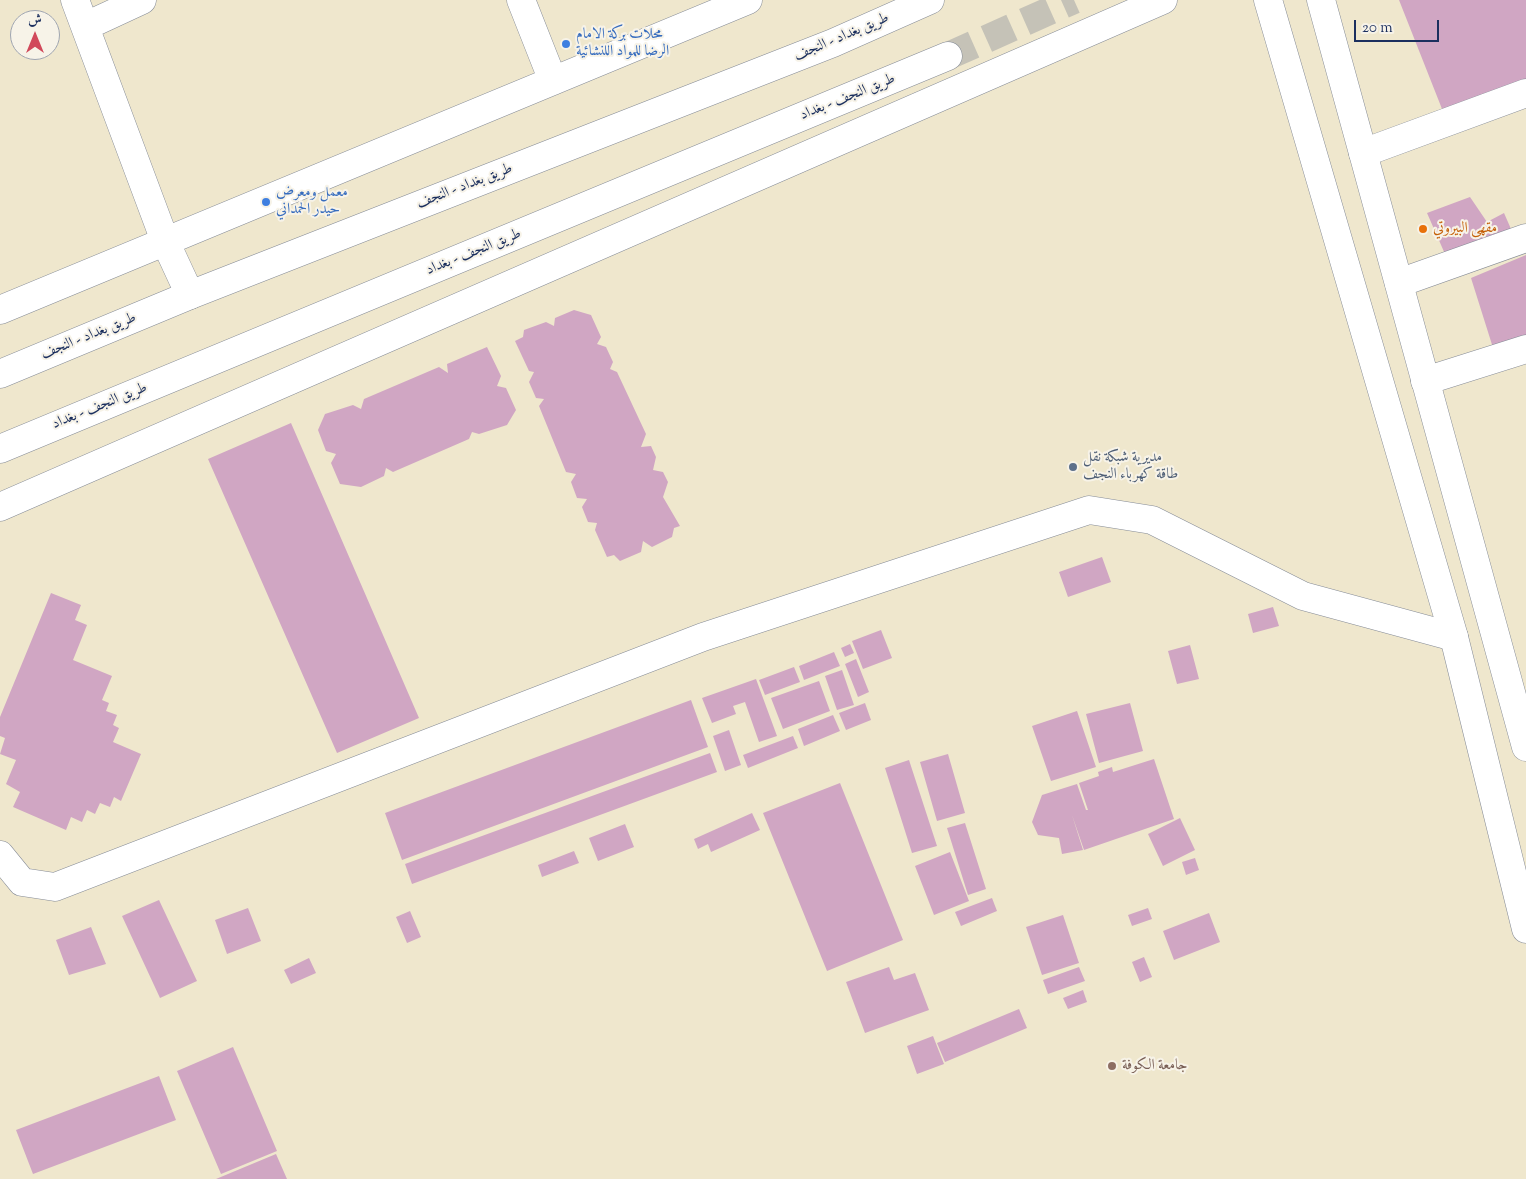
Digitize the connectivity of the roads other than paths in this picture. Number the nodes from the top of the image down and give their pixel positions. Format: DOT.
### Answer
graph roads {
  1 [pos="75,0"];
  2 [pos="142,0"];
  3 [pos="521,0"];
  4 [pos="930,0"];
  5 [pos="1163,0"];
  6 [pos="1268,0"];
  7 [pos="1321,0"];
  8 [pos="745,1"];
  9 [pos="86,26"];
  10 [pos="948,56"];
  11 [pos="553,81"];
  12 [pos="1526,93"];
  13 [pos="1363,153"];
  14 [pos="1526,238"];
  15 [pos="165,241"];
  16 [pos="1399,283"];
  17 [pos="190,295"];
  18 [pos="0,310"];
  19 [pos="1526,349"];
  20 [pos="0,374"];
  21 [pos="1425,381"];
  22 [pos="0,448"];
  23 [pos="0,507"];
  24 [pos="1454,637"];
  25 [pos="1526,747"];
  26 [pos="0,855"];
  27 [pos="1526,929"];
  1 -- 9 [label="street"];
  2 -- 9 [label="street"];
  3 -- 11 [label="street"];
  4 -- 17 [label="street, طريق بغداد - النجف"];
  5 -- 23 [label="street"];
  6 -- 24 [label="street"];
  7 -- 13 [label="street"];
  8 -- 11 [label="street"];
  9 -- 15 [label="street"];
  10 -- 22 [label="street, طريق النجف - بغداد"];
  11 -- 15 [label="street"];
  12 -- 13 [label="street"];
  13 -- 16 [label="street"];
  14 -- 16 [label="street"];
  15 -- 17 [label="street"];
  15 -- 18 [label="street"];
  16 -- 21 [label="street"];
  17 -- 20 [label="street, طريق بغداد - النجف"];
  19 -- 21 [label="street"];
  21 -- 25 [label="street"];
  24 -- 26 [label="street"];
  24 -- 27 [label="street"];
}
